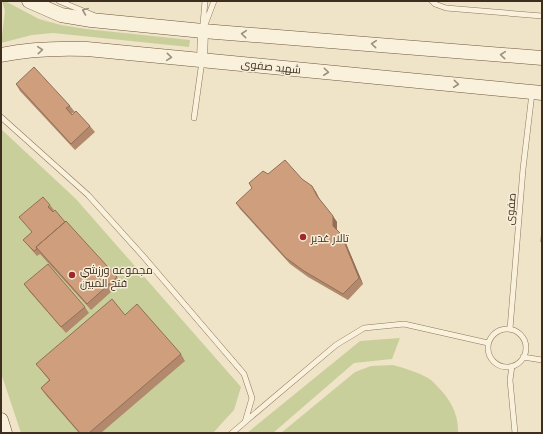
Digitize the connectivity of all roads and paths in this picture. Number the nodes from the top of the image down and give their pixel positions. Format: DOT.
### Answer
graph roads {
  1 [pos="29,1"];
  2 [pos="59,1"];
  3 [pos="204,1"];
  4 [pos="214,1"];
  5 [pos="432,1"];
  6 [pos="542,16"];
  7 [pos="111,22"];
  8 [pos="203,31"];
  9 [pos="1,55"];
  10 [pos="542,58"];
  11 [pos="202,60"];
  12 [pos="537,92"];
  13 [pos="1,117"];
  14 [pos="194,118"];
  15 [pos="510,329"];
  16 [pos="488,343"];
  17 [pos="523,357"];
  18 [pos="542,360"];
  19 [pos="512,366"];
  20 [pos="1,420"];
  21 [pos="245,422"];
  22 [pos="5,433"];
  23 [pos="232,433"];
  24 [pos="515,433"];
  1 -- 7 [label="street"];
  7 -- 2 [label="lane, one-way"];
  3 -- 8 [label="lane"];
  4 -- 8 [label="lane"];
  5 -- 6 [label="lane"];
  7 -- 8 [label="street"];
  10 -- 8 [label="street, one-way"];
  8 -- 11 [label="street"];
  9 -- 11 [label="street, شهید صفوی, one-way"];
  11 -- 12 [label="street, شهید صفوی, one-way"];
  11 -- 14 [label="lane"];
  12 -- 15 [label="lane, صفوی"];
  13 -- 21 [label="lane"];
  15 -- 16 [label="lane"];
  15 -- 17 [label="lane"];
  16 -- 19 [label="lane"];
  16 -- 21 [label="lane"];
  17 -- 18 [label="lane"];
  17 -- 19 [label="lane"];
  19 -- 24 [label="lane"];
  20 -- 22 [label="street"];
  21 -- 23 [label="lane"];
}
